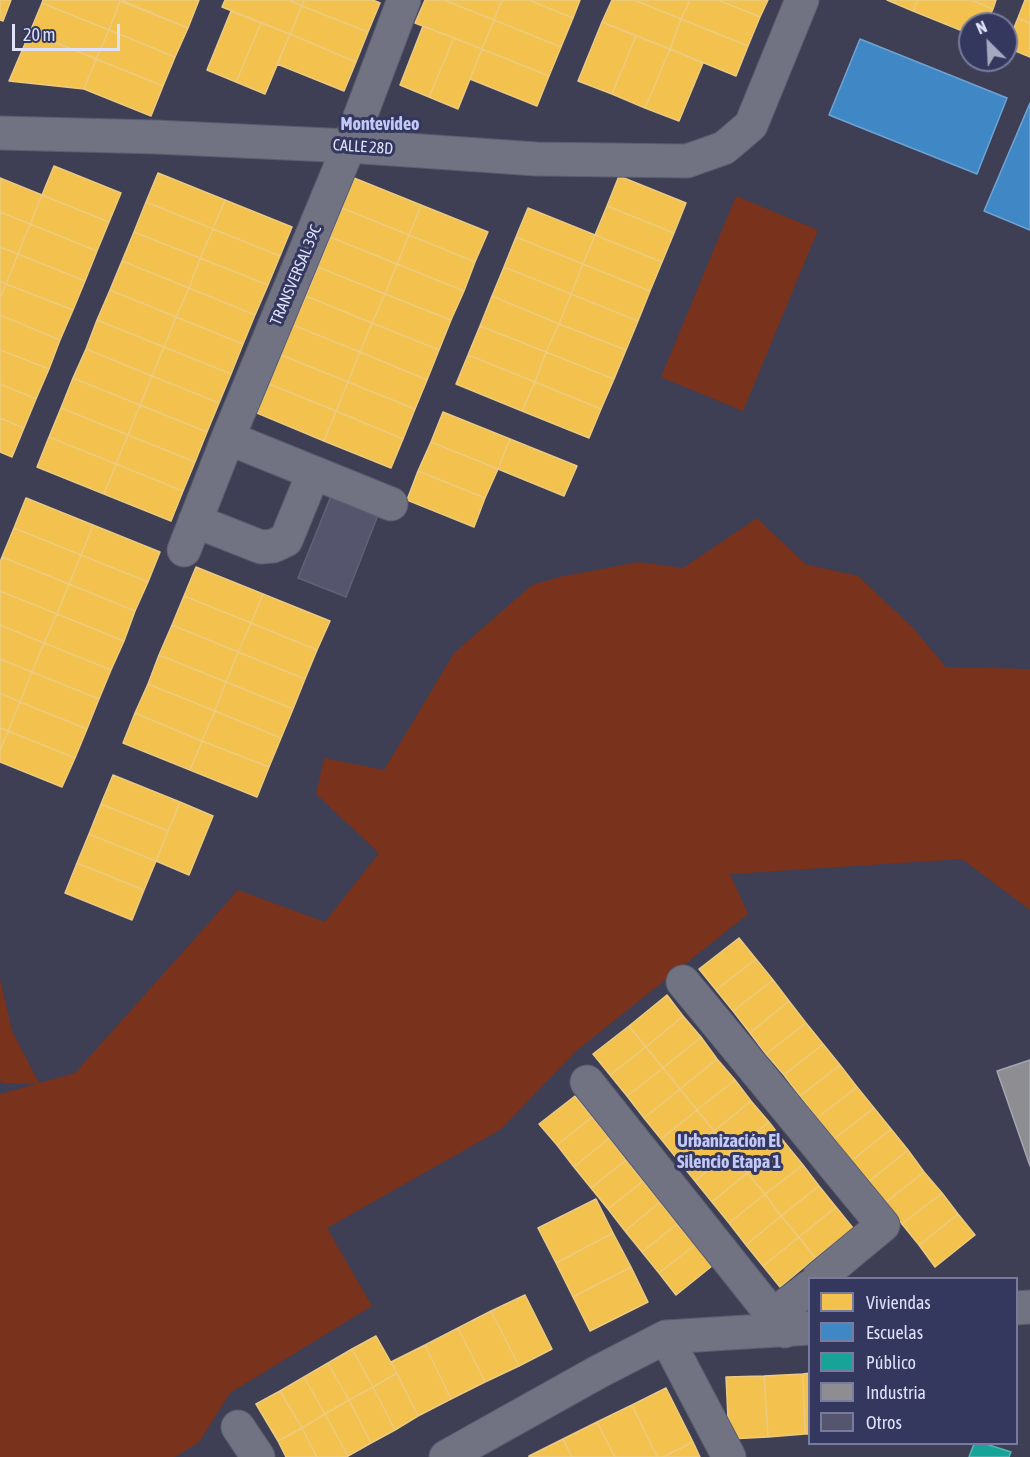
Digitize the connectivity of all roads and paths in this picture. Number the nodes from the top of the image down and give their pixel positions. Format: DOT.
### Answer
graph roads {
  1 [pos="404,0"];
  2 [pos="802,0"];
  3 [pos="0,133"];
  4 [pos="349,146"];
  5 [pos="228,438"];
  6 [pos="314,474"];
  7 [pos="391,504"];
  8 [pos="683,982"];
  9 [pos="587,1082"];
  10 [pos="820,1277"];
  11 [pos="808,1291"];
  12 [pos="789,1325"];
  13 [pos="666,1337"];
  14 [pos="238,1426"];
  15 [pos="258,1457"];
  16 [pos="446,1457"];
  17 [pos="729,1457"];
  1 -- 4 [label="street, TRANSVERSAL 39C"];
  2 -- 4 [label="street, CALLE 28D"];
  3 -- 4 [label="street, CALLE 28D"];
  4 -- 5 [label="street, TRANSVERSAL 39C"];
  5 -- 6 [label="street"];
  5 -- 6 [label="street, TRANSVERSAL 39C"];
  6 -- 7 [label="street"];
  8 -- 10 [label="street"];
  9 -- 12 [label="street"];
  11 -- 12 [label="street"];
  12 -- 13 [label="street"];
  13 -- 16 [label="street"];
  13 -- 17 [label="street"];
  14 -- 15 [label="street"];
}
